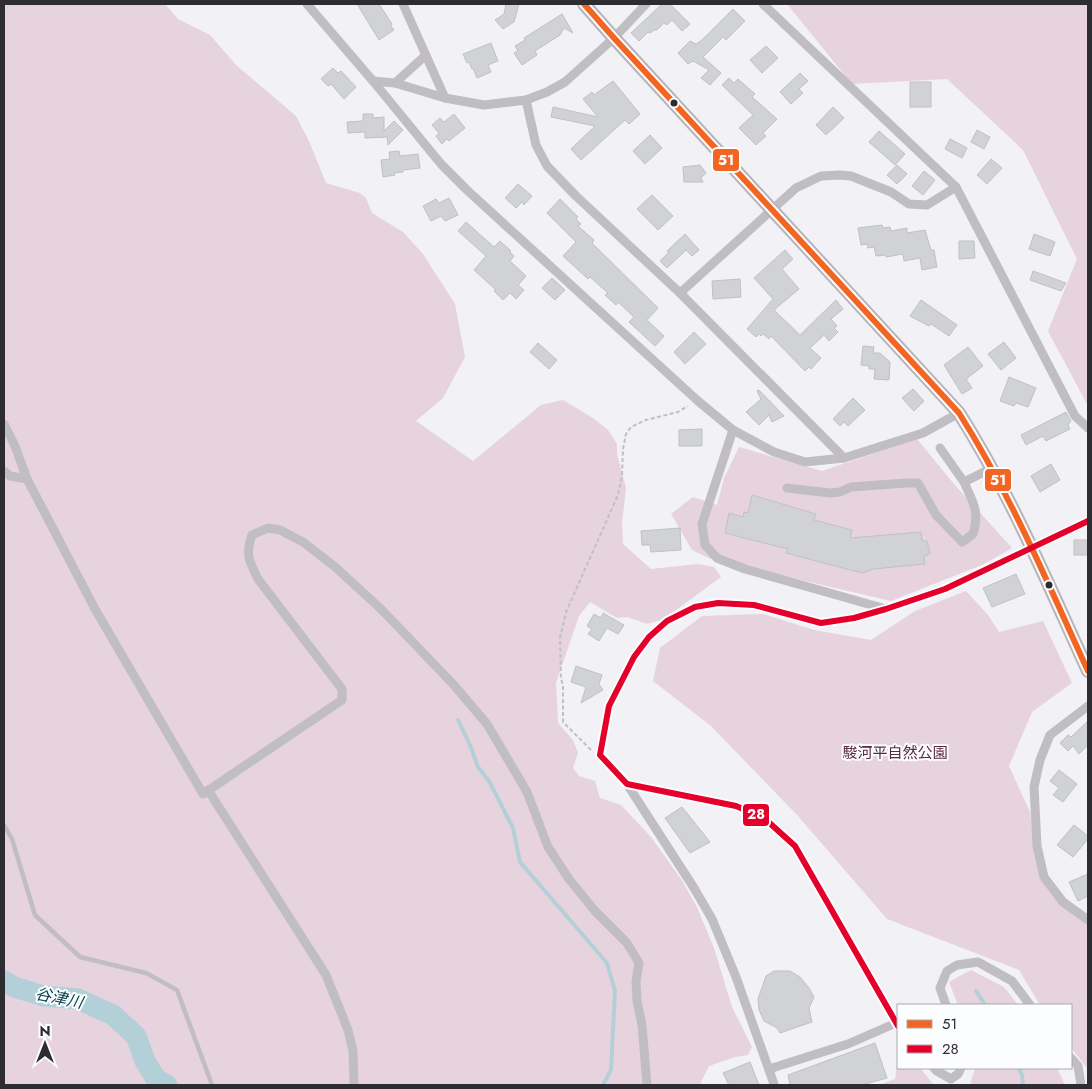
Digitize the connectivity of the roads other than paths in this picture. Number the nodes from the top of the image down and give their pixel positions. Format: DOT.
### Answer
graph roads {
  1 [pos="307,4"];
  2 [pos="403,4"];
  3 [pos="584,4"];
  4 [pos="646,4"];
  5 [pos="763,4"];
  6 [pos="614,38"];
  7 [pos="426,56"];
  8 [pos="373,81"];
  9 [pos="395,83"];
  10 [pos="445,98"];
  11 [pos="526,100"];
  12 [pos="956,187"];
  13 [pos="773,211"];
  14 [pos="680,293"];
  15 [pos="959,413"];
  16 [pos="4,424"];
  17 [pos="1088,428"];
  18 [pos="733,430"];
  19 [pos="940,448"];
  20 [pos="844,458"];
  21 [pos="992,468"];
  22 [pos="4,471"];
  23 [pos="27,479"];
  24 [pos="964,482"];
  25 [pos="787,488"];
  26 [pos="1088,522"];
  27 [pos="1032,547"];
  28 [pos="886,609"];
  29 [pos="1088,671"];
  30 [pos="1088,706"];
  31 [pos="627,784"];
  32 [pos="208,790"];
  33 [pos="4,825"];
  34 [pos="1088,920"];
  35 [pos="946,1004"];
  36 [pos="1029,1004"];
  37 [pos="897,1025"];
  38 [pos="1072,1059"];
  39 [pos="769,1069"];
  40 [pos="935,1069"];
  41 [pos="960,1069"];
  42 [pos="952,1082"];
  43 [pos="774,1084"];
  44 [pos="212,1085"];
  45 [pos="354,1085"];
  46 [pos="647,1085"];
  47 [pos="1081,1085"];
  1 -- 8 [label="street"];
  2 -- 7 [label="street"];
  3 -- 6 [label="street"];
  4 -- 6 [label="street"];
  5 -- 12 [label="street"];
  6 -- 11 [label="street"];
  6 -- 13 [label="street"];
  7 -- 9 [label="street"];
  7 -- 10 [label="street"];
  8 -- 9 [label="street"];
  8 -- 18 [label="street"];
  9 -- 10 [label="street"];
  10 -- 11 [label="street"];
  11 -- 14 [label="street"];
  12 -- 13 [label="street"];
  12 -- 17 [label="street"];
  13 -- 14 [label="street"];
  13 -- 15 [label="street"];
  14 -- 20 [label="street"];
  15 -- 20 [label="street"];
  15 -- 21 [label="street"];
  16 -- 23 [label="street"];
  18 -- 20 [label="street"];
  18 -- 28 [label="street"];
  19 -- 24 [label="street"];
  21 -- 24 [label="street"];
  21 -- 27 [label="street"];
  22 -- 23 [label="street"];
  23 -- 32 [label="street"];
  24 -- 25 [label="street"];
  26 -- 27 [label="street"];
  27 -- 28 [label="street"];
  27 -- 29 [label="street"];
  28 -- 31 [label="street"];
  30 -- 34 [label="street"];
  31 -- 37 [label="street"];
  31 -- 39 [label="street"];
  32 -- 45 [label="street"];
  32 -- 46 [label="street"];
  33 -- 44 [label="lane"];
  35 -- 36 [label="street"];
  37 -- 39 [label="street"];
  38 -- 47 [label="street"];
  39 -- 43 [label="street"];
  40 -- 42 [label="street"];
  41 -- 42 [label="street"];
}
